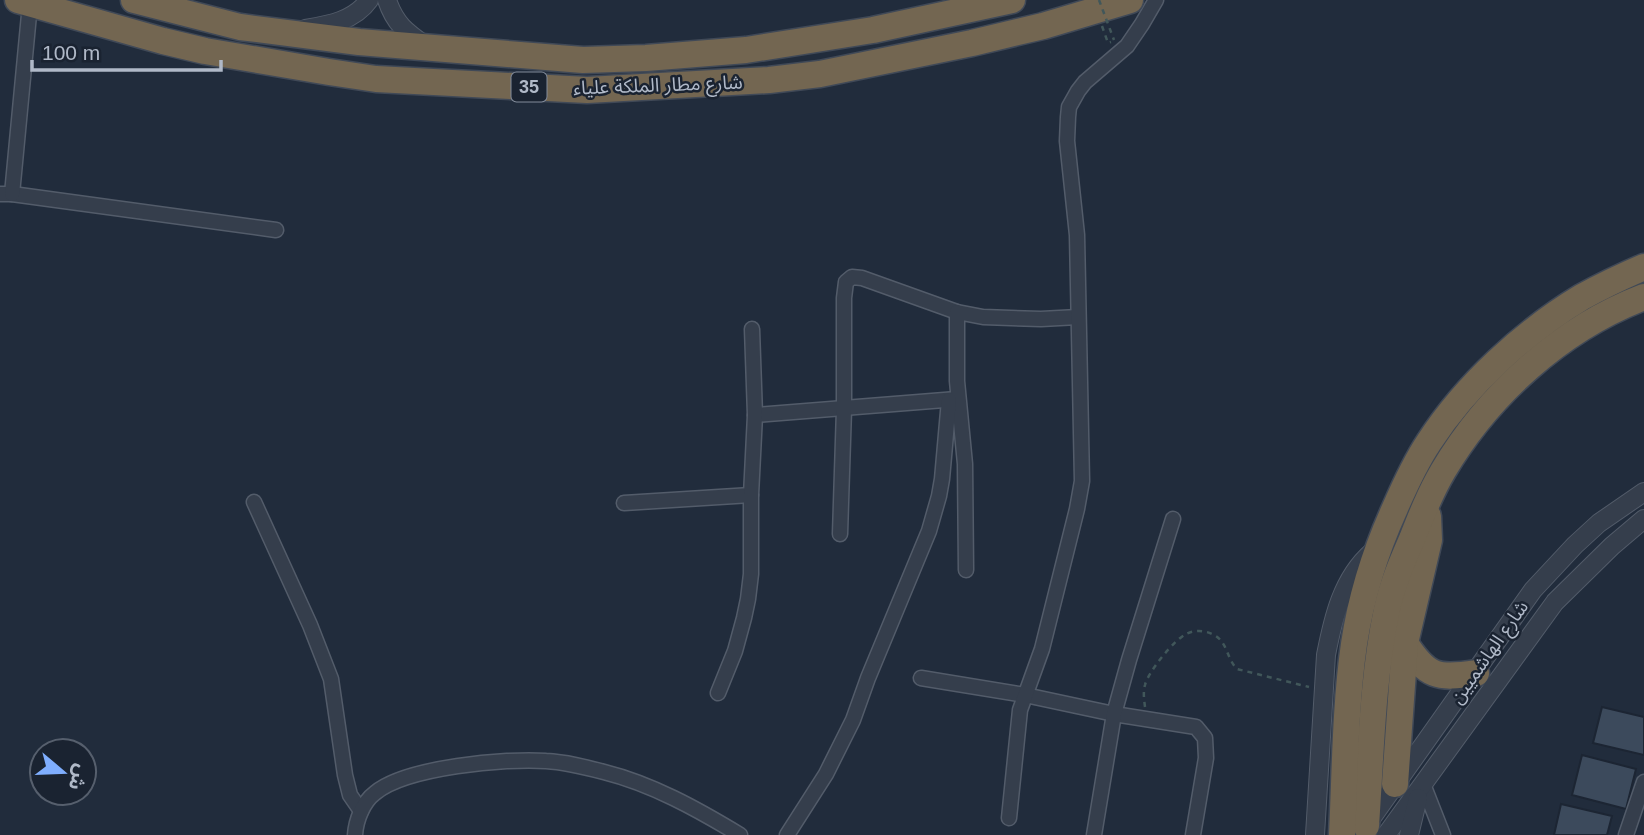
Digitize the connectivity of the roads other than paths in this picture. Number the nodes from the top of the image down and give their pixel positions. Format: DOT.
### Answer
graph roads {
  1 [pos="134,0"];
  2 [pos="369,0"];
  3 [pos="387,0"];
  4 [pos="1156,0"];
  5 [pos="1003,1"];
  6 [pos="24,2"];
  7 [pos="1122,8"];
  8 [pos="282,32"];
  9 [pos="429,48"];
  10 [pos="6,194"];
  11 [pos="276,230"];
  12 [pos="1644,267"];
  13 [pos="1644,297"];
  14 [pos="957,312"];
  15 [pos="1078,317"];
  16 [pos="752,329"];
  17 [pos="954,400"];
  18 [pos="844,409"];
  19 [pos="755,415"];
  20 [pos="1644,492"];
  21 [pos="751,495"];
  22 [pos="254,502"];
  23 [pos="624,503"];
  24 [pos="1426,504"];
  25 [pos="1173,519"];
  26 [pos="1644,519"];
  27 [pos="840,534"];
  28 [pos="1378,547"];
  29 [pos="966,570"];
  30 [pos="1405,643"];
  31 [pos="1476,673"];
  32 [pos="921,678"];
  33 [pos="718,693"];
  34 [pos="1025,695"];
  35 [pos="1114,714"];
  36 [pos="1644,782"];
  37 [pos="1413,786"];
  38 [pos="361,811"];
  39 [pos="1009,818"];
  40 [pos="1373,832"];
  41 [pos="355,835"];
  42 [pos="740,835"];
  43 [pos="788,835"];
  44 [pos="1094,835"];
  45 [pos="1193,835"];
  46 [pos="1315,835"];
  47 [pos="1409,835"];
  48 [pos="1443,835"];
  49 [pos="1626,835"];
  1 -- 8 [label="highway, شارع مطار الملكة علياء / 35"];
  2 -- 8 [label="street"];
  3 -- 9 [label="street"];
  4 -- 7 [label="street"];
  5 -- 9 [label="highway, شارع مطار الملكة علياء / 35"];
  6 -- 7 [label="highway, شارع مطار الملكة علياء / 35"];
  6 -- 10 [label="street"];
  7 -- 15 [label="street"];
  8 -- 9 [label="highway, شارع مطار الملكة علياء / 35"];
  10 -- 11 [label="street"];
  12 -- 28 [label="highway"];
  13 -- 24 [label="highway"];
  14 -- 15 [label="street"];
  14 -- 17 [label="street"];
  14 -- 18 [label="street"];
  15 -- 34 [label="street"];
  16 -- 19 [label="street"];
  17 -- 18 [label="street"];
  17 -- 29 [label="street"];
  17 -- 43 [label="street"];
  18 -- 19 [label="street"];
  18 -- 27 [label="street"];
  19 -- 21 [label="street"];
  20 -- 31 [label="street, شارع الهاشميين"];
  21 -- 23 [label="street"];
  21 -- 33 [label="street"];
  22 -- 38 [label="street"];
  24 -- 30 [label="highway"];
  24 -- 40 [label="highway"];
  25 -- 35 [label="street"];
  26 -- 37 [label="street, شارع الهاشميين"];
  28 -- 40 [label="highway"];
  28 -- 46 [label="street"];
  30 -- 31 [label="highway"];
  30 -- 37 [label="highway"];
  31 -- 37 [label="street, شارع الهاشميين"];
  32 -- 34 [label="street"];
  34 -- 35 [label="street"];
  34 -- 39 [label="street"];
  35 -- 44 [label="street"];
  35 -- 45 [label="street"];
  36 -- 49 [label="street"];
  37 -- 40 [label="street, شارع الهاشميين"];
  37 -- 40 [label="street"];
  37 -- 40 [label="street, شارع الهاشميين"];
  37 -- 47 [label="street"];
  37 -- 48 [label="street"];
  38 -- 41 [label="street"];
  38 -- 42 [label="street"];
}
